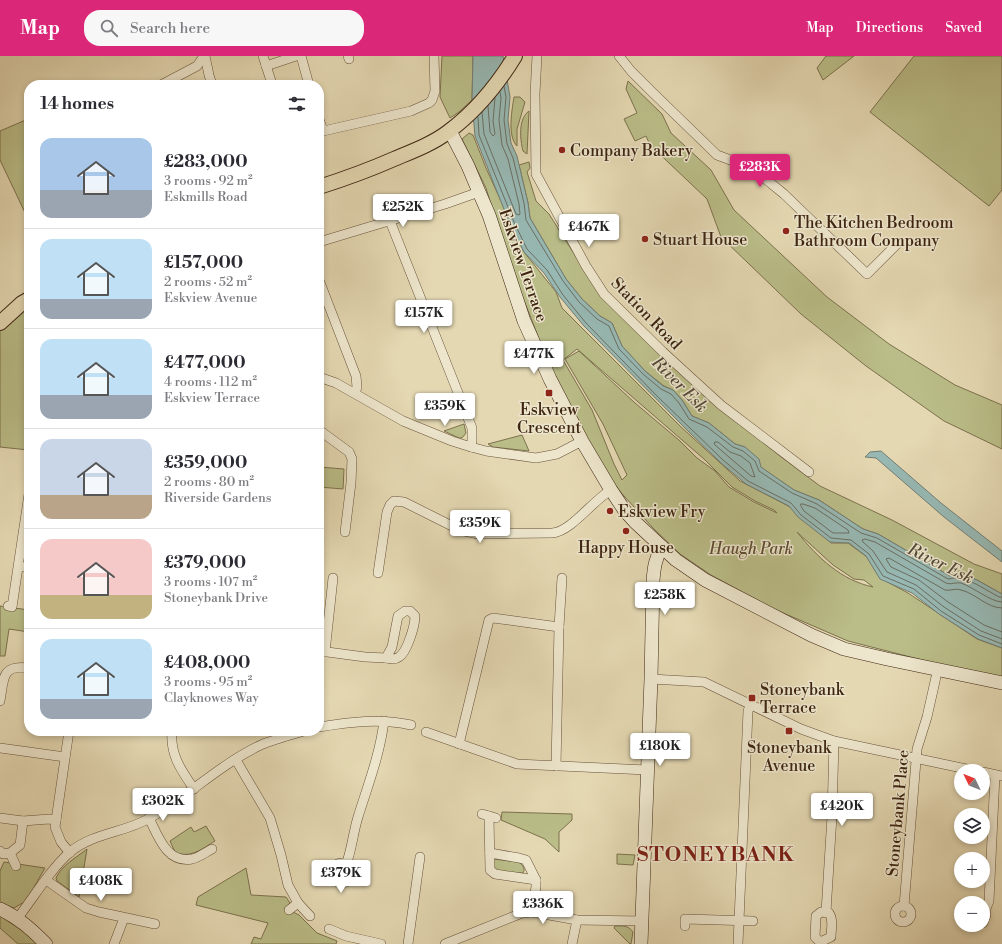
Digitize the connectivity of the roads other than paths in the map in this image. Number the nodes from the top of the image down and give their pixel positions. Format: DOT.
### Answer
graph roads {
  1 [pos="205,56"];
  2 [pos="263,56"];
  3 [pos="296,56"];
  4 [pos="301,56"];
  5 [pos="434,56"];
  6 [pos="537,56"];
  7 [pos="619,56"];
  8 [pos="514,57"];
  9 [pos="266,66"];
  10 [pos="170,80"];
  11 [pos="210,80"];
  12 [pos="271,80"];
  13 [pos="308,80"];
  14 [pos="324,131"];
  15 [pos="450,131"];
  16 [pos="324,185"];
  17 [pos="479,192"];
  18 [pos="390,221"];
  19 [pos="324,241"];
  20 [pos="899,242"];
  21 [pos="324,293"];
  22 [pos="24,302"];
  23 [pos="0,323"];
  24 [pos="324,379"];
  25 [pos="355,393"];
  26 [pos="324,434"];
  27 [pos="582,441"];
  28 [pos="471,447"];
  29 [pos="809,472"];
  30 [pos="611,490"];
  31 [pos="24,524"];
  32 [pos="345,532"];
  33 [pos="662,548"];
  34 [pos="19,566"];
  35 [pos="24,567"];
  36 [pos="378,573"];
  37 [pos="333,578"];
  38 [pos="562,578"];
  39 [pos="8,606"];
  40 [pos="559,627"];
  41 [pos="324,638"];
  42 [pos="324,651"];
  43 [pos="386,658"];
  44 [pos="24,667"];
  45 [pos="936,677"];
  46 [pos="651,679"];
  47 [pos="1002,683"];
  48 [pos="0,701"];
  49 [pos="750,706"];
  50 [pos="384,721"];
  51 [pos="411,725"];
  52 [pos="324,726"];
  53 [pos="426,732"];
  54 [pos="68,736"];
  55 [pos="171,736"];
  56 [pos="279,736"];
  57 [pos="834,741"];
  58 [pos="459,744"];
  59 [pos="0,748"];
  60 [pos="65,757"];
  61 [pos="916,759"];
  62 [pos="236,760"];
  63 [pos="556,766"];
  64 [pos="954,767"];
  65 [pos="647,770"];
  66 [pos="999,776"];
  67 [pos="194,789"];
  68 [pos="489,816"];
  69 [pos="0,818"];
  70 [pos="149,818"];
  71 [pos="56,820"];
  72 [pos="23,821"];
  73 [pos="208,850"];
  74 [pos="0,852"];
  75 [pos="10,853"];
  76 [pos="70,853"];
  77 [pos="490,853"];
  78 [pos="421,862"];
  79 [pos="346,864"];
  80 [pos="16,866"];
  81 [pos="46,880"];
  82 [pos="536,880"];
  83 [pos="989,896"];
  84 [pos="298,902"];
  85 [pos="904,906"];
  86 [pos="0,909"];
  87 [pos="290,910"];
  88 [pos="826,912"];
  89 [pos="531,913"];
  90 [pos="310,916"];
  91 [pos="124,918"];
  92 [pos="17,919"];
  93 [pos="577,920"];
  94 [pos="739,920"];
  95 [pos="643,921"];
  96 [pos="753,921"];
  97 [pos="156,924"];
  98 [pos="685,926"];
  99 [pos="329,929"];
  100 [pos="46,944"];
  101 [pos="114,944"];
  102 [pos="381,944"];
  103 [pos="408,944"];
  104 [pos="445,944"];
  105 [pos="572,944"];
  106 [pos="641,944"];
  107 [pos="738,944"];
  1 -- 10 [label="street"];
  1 -- 11 [label="street"];
  2 -- 9 [label="street"];
  3 -- 9 [label="street"];
  4 -- 13 [label="street"];
  5 -- 14 [label="street"];
  6 -- 29 [label="street, Station Road"];
  7 -- 20 [label="street"];
  8 -- 15 [label="main road"];
  9 -- 12 [label="street"];
  15 -- 16 [label="main road"];
  15 -- 17 [label="main road, Eskview Terrace"];
  17 -- 18 [label="street"];
  17 -- 27 [label="main road, Eskview Terrace"];
  18 -- 19 [label="street"];
  18 -- 28 [label="street"];
  21 -- 25 [label="street"];
  22 -- 23 [label="main road"];
  24 -- 25 [label="street"];
  25 -- 28 [label="street"];
  26 -- 32 [label="street"];
  27 -- 28 [label="street"];
  27 -- 30 [label="main road, Eskview Terrace"];
  30 -- 33 [label="main road, Eskview Terrace"];
  30 -- 36 [label="street"];
  31 -- 34 [label="street"];
  33 -- 46 [label="main road"];
  33 -- 47 [label="main road, Eskview Terrace"];
  34 -- 35 [label="street"];
  34 -- 39 [label="street"];
  37 -- 41 [label="street"];
  38 -- 40 [label="street"];
  40 -- 58 [label="street"];
  40 -- 63 [label="street"];
  42 -- 43 [label="street"];
  43 -- 43 [label="street"];
  44 -- 48 [label="street"];
  45 -- 61 [label="street, Stoneybank Place"];
  46 -- 49 [label="street"];
  46 -- 65 [label="main road"];
  49 -- 57 [label="street"];
  49 -- 94 [label="street"];
  50 -- 51 [label="street"];
  50 -- 52 [label="street"];
  50 -- 79 [label="street"];
  53 -- 58 [label="street"];
  54 -- 60 [label="street"];
  55 -- 67 [label="street"];
  56 -- 62 [label="street"];
  57 -- 61 [label="street"];
  57 -- 88 [label="street"];
  58 -- 63 [label="street"];
  59 -- 60 [label="street"];
  60 -- 71 [label="street"];
  61 -- 64 [label="street"];
  61 -- 85 [label="street, Stoneybank Place"];
  62 -- 67 [label="street"];
  62 -- 84 [label="street"];
  63 -- 65 [label="street"];
  65 -- 95 [label="main road"];
  66 -- 83 [label="street"];
  67 -- 70 [label="street"];
  68 -- 77 [label="street"];
  69 -- 72 [label="street"];
  70 -- 73 [label="street"];
  70 -- 76 [label="street"];
  71 -- 72 [label="street"];
  71 -- 76 [label="street"];
  72 -- 75 [label="street"];
  74 -- 75 [label="street"];
  75 -- 80 [label="street"];
  76 -- 81 [label="street"];
  77 -- 82 [label="street"];
  77 -- 82 [label="street"];
  78 -- 103 [label="street"];
  81 -- 91 [label="street"];
  81 -- 92 [label="street"];
  82 -- 89 [label="street"];
  84 -- 87 [label="street"];
  84 -- 90 [label="street"];
  86 -- 92 [label="main road"];
  89 -- 93 [label="street"];
  89 -- 104 [label="street"];
  91 -- 97 [label="street"];
  91 -- 101 [label="street"];
  92 -- 100 [label="main road"];
  93 -- 95 [label="street"];
  93 -- 105 [label="street"];
  94 -- 96 [label="street"];
  94 -- 98 [label="street"];
  94 -- 107 [label="street"];
  95 -- 106 [label="main road"];
  99 -- 102 [label="street"];
}
